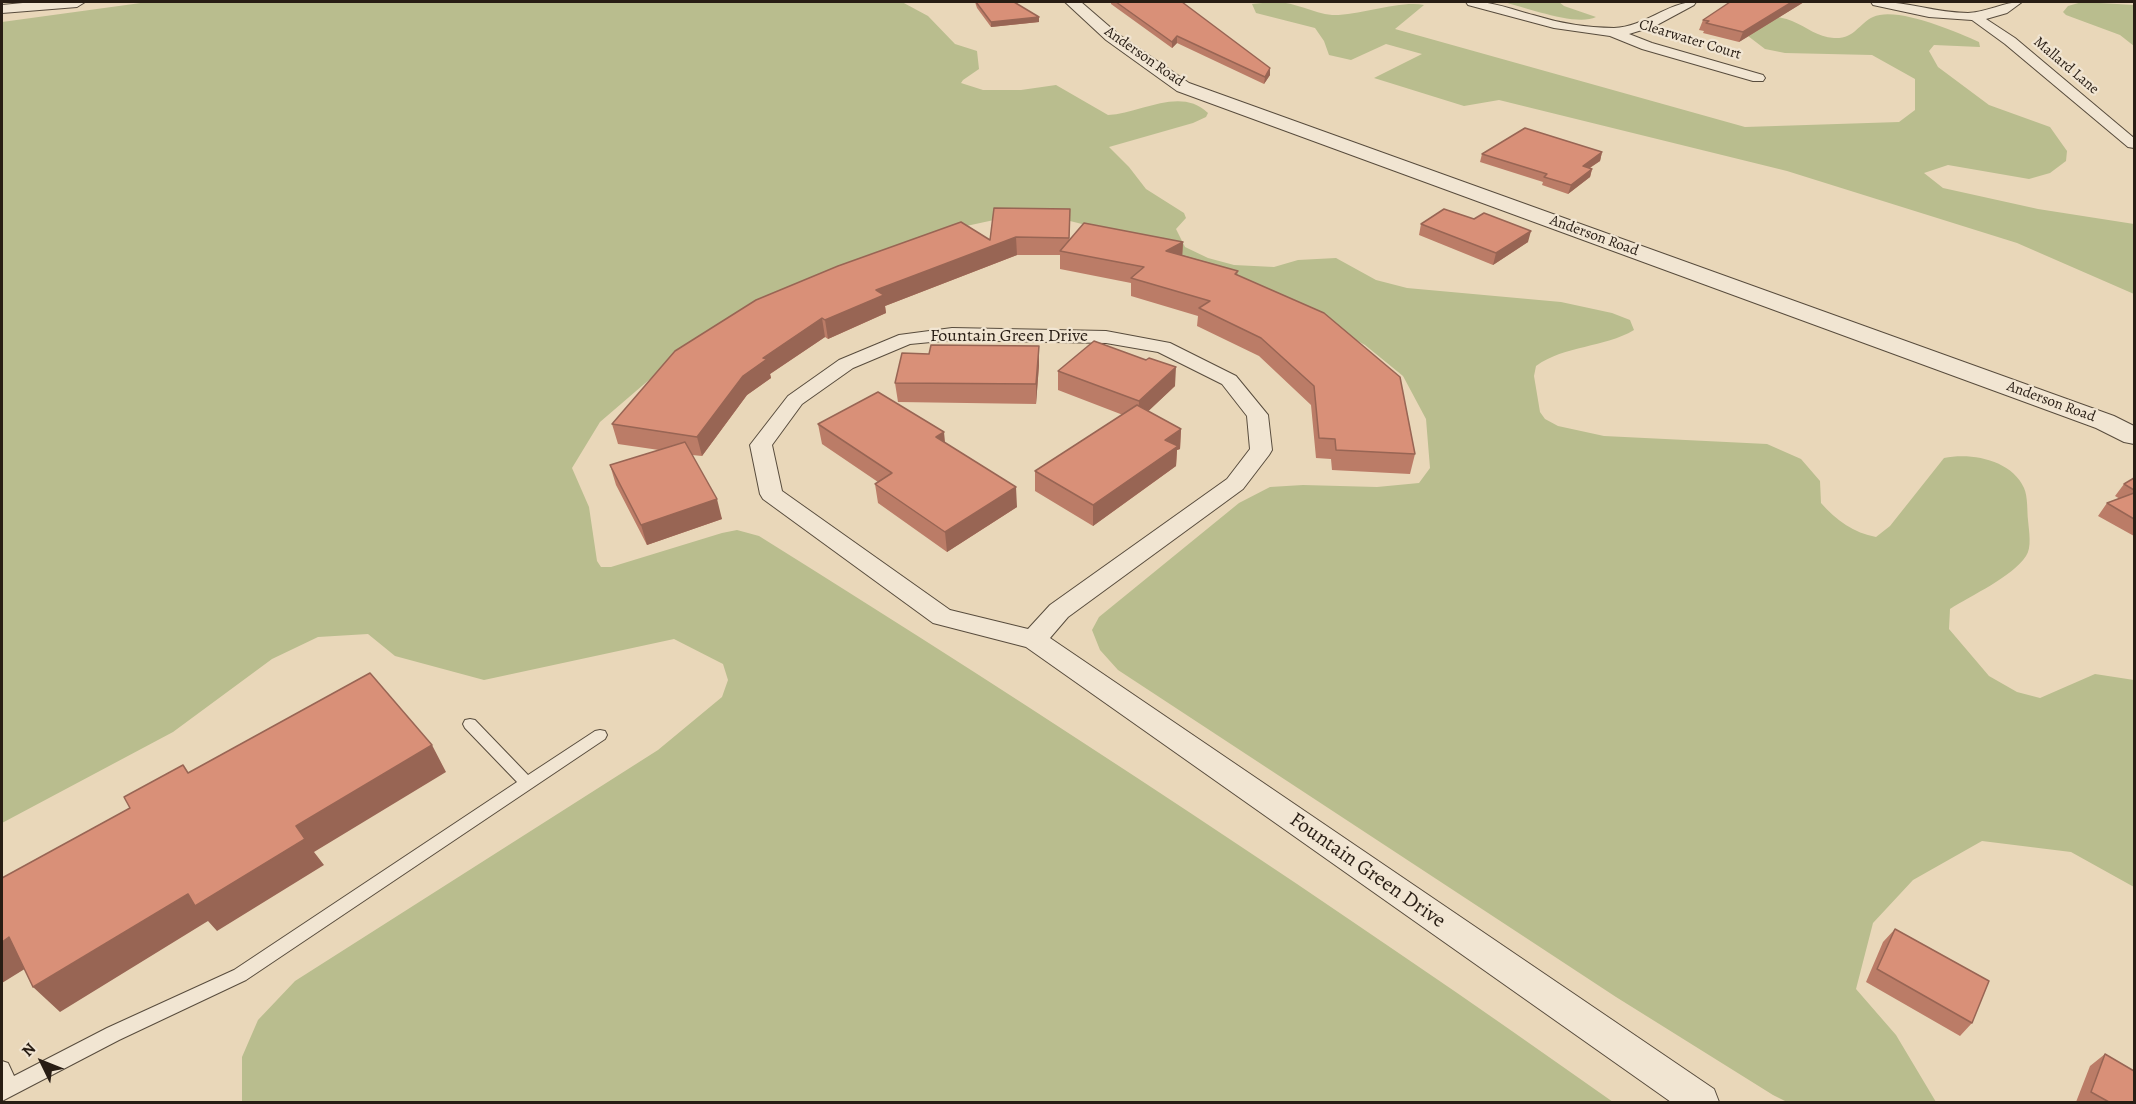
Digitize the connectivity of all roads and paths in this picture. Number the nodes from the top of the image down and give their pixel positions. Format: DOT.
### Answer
graph roads {
  1 [pos="76,2"];
  2 [pos="1072,2"];
  3 [pos="1472,2"];
  4 [pos="1690,2"];
  5 [pos="1877,2"];
  6 [pos="2016,2"];
  7 [pos="2,9"];
  8 [pos="1976,16"];
  9 [pos="1613,32"];
  10 [pos="1758,78"];
  11 [pos="2133,144"];
  12 [pos="2134,436"];
  13 [pos="1034,640"];
  14 [pos="470,724"];
  15 [pos="600,735"];
  16 [pos="527,783"];
  17 [pos="2,1069"];
  18 [pos="5,1090"];
  19 [pos="1701,1102"];
  1 -- 7 [label="street"];
  2 -- 12 [label="street, Anderson Road"];
  3 -- 9 [label="street"];
  4 -- 9 [label="street"];
  5 -- 8 [label="street"];
  6 -- 8 [label="street"];
  8 -- 11 [label="street, Mallard Lane"];
  9 -- 10 [label="street, Clearwater Court"];
  13 -- 13 [label="street, Fountain Green Drive"];
  13 -- 19 [label="street, Fountain Green Drive"];
  14 -- 16 [label="lane"];
  15 -- 16 [label="lane"];
  16 -- 18 [label="lane"];
  17 -- 18 [label="lane"];
}
